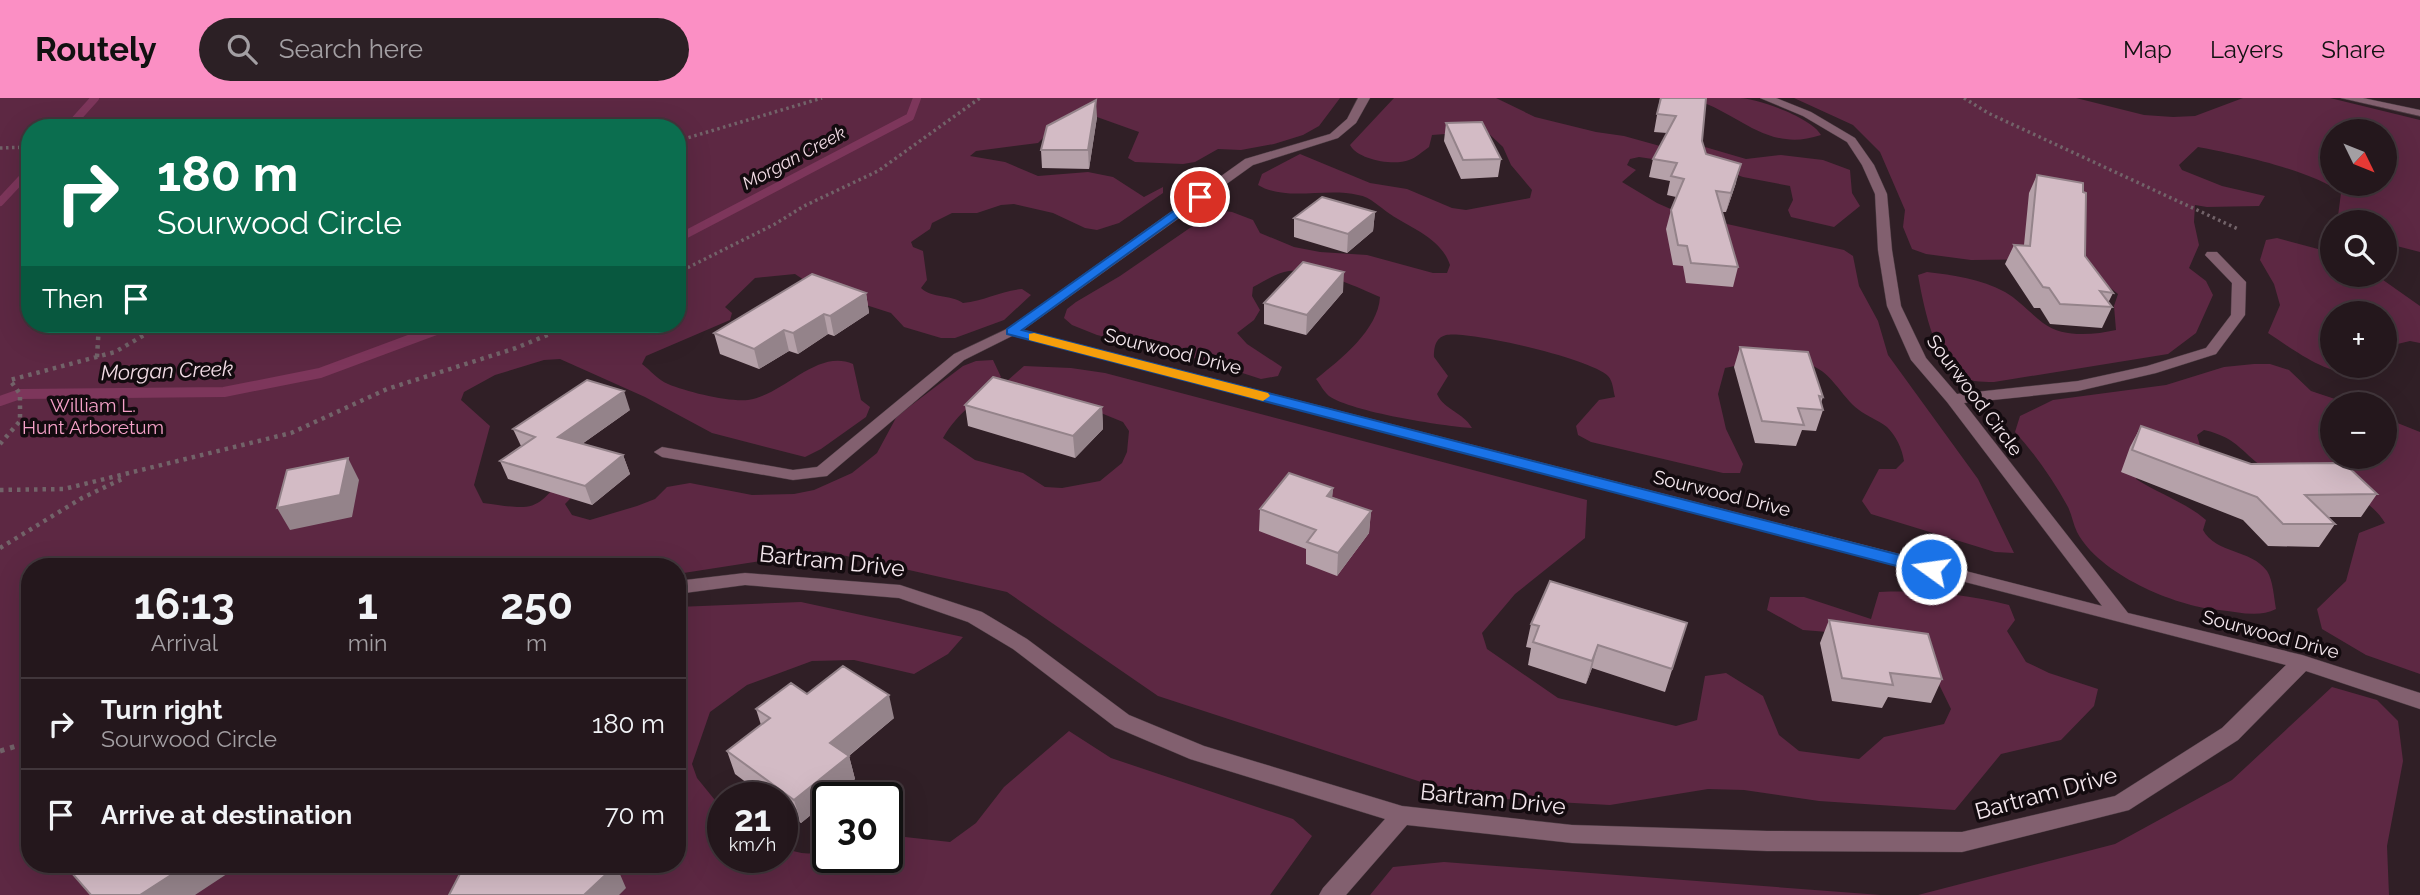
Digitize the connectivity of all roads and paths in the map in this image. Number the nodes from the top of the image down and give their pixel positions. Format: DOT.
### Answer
graph roads {
  1 [pos="822,98"];
  2 [pos="980,98"];
  3 [pos="1364,98"];
  4 [pos="1766,98"];
  5 [pos="1964,98"];
  6 [pos="2347,98"];
  7 [pos="2393,98"];
  8 [pos="2420,112"];
  9 [pos="686,138"];
  10 [pos="21,147"];
  11 [pos="0,148"];
  12 [pos="2238,229"];
  13 [pos="2212,255"];
  14 [pos="686,268"];
  15 [pos="1011,331"];
  16 [pos="98,333"];
  17 [pos="148,333"];
  18 [pos="552,333"];
  19 [pos="97,357"];
  20 [pos="1953,399"];
  21 [pos="0,444"];
  22 [pos="662,452"];
  23 [pos="129,475"];
  24 [pos="0,490"];
  25 [pos="0,548"];
  26 [pos="686,587"];
  27 [pos="2121,618"];
  28 [pos="2302,662"];
  29 [pos="2420,701"];
  30 [pos="21,745"];
  31 [pos="0,751"];
  32 [pos="1402,815"];
  33 [pos="1331,895"];
  1 -- 9 [label="path"];
  2 -- 14 [label="path"];
  3 -- 15 [label="street"];
  4 -- 20 [label="street, Sourwood Circle"];
  5 -- 12 [label="path"];
  6 -- 8 [label="street"];
  7 -- 8 [label="street"];
  10 -- 11 [label="path"];
  13 -- 20 [label="street"];
  15 -- 22 [label="street"];
  15 -- 27 [label="street, Sourwood Drive"];
  16 -- 19 [label="path"];
  17 -- 19 [label="path"];
  18 -- 23 [label="path"];
  19 -- 21 [label="path"];
  20 -- 27 [label="street, Sourwood Circle"];
  23 -- 24 [label="path"];
  23 -- 25 [label="path"];
  26 -- 32 [label="street, Bartram Drive"];
  27 -- 28 [label="street, Sourwood Drive"];
  28 -- 29 [label="street, Sourwood Drive"];
  28 -- 32 [label="street, Bartram Drive"];
  30 -- 31 [label="path"];
  32 -- 33 [label="street"];
}
